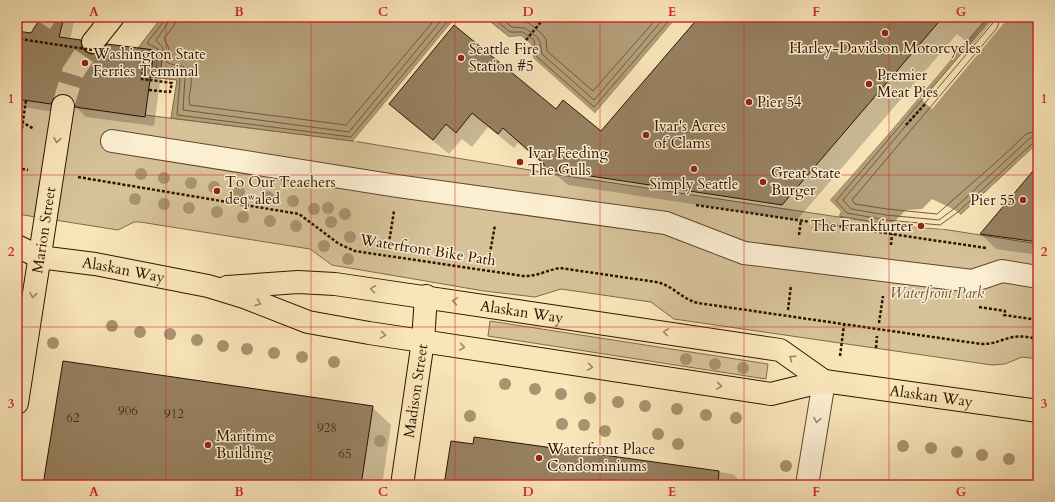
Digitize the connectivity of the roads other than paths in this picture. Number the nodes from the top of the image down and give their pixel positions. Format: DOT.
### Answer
graph roads {
  1 [pos="114,17"];
  2 [pos="92,42"];
  3 [pos="63,106"];
  4 [pos="112,141"];
  5 [pos="17,246"];
  6 [pos="39,257"];
  7 [pos="17,261"];
  8 [pos="1038,277"];
  9 [pos="208,286"];
  10 [pos="426,296"];
  11 [pos="423,341"];
  12 [pos="824,381"];
  13 [pos="17,403"];
  14 [pos="1038,412"];
  15 [pos="402,485"];
  16 [pos="807,485"];
  1 -- 2 [label="main road"];
  3 -- 6 [label="main road, Marion Street, one-way"];
  4 -- 8 [label="street"];
  5 -- 6 [label="main road, Alaskan Way"];
  6 -- 7 [label="main road, Alaskan Way"];
  6 -- 9 [label="main road, Alaskan Way"];
  6 -- 13 [label="main road, Marion Street, one-way"];
  10 -- 9 [label="main road, Alaskan Way, one-way"];
  9 -- 11 [label="main road, Alaskan Way, one-way"];
  10 -- 11 [label="main road, Madison Street"];
  12 -- 10 [label="main road, Alaskan Way, one-way"];
  11 -- 12 [label="main road, Alaskan Way, one-way"];
  11 -- 15 [label="main road, Madison Street"];
  12 -- 14 [label="main road, Alaskan Way"];
  12 -- 16 [label="street, one-way"];
}
